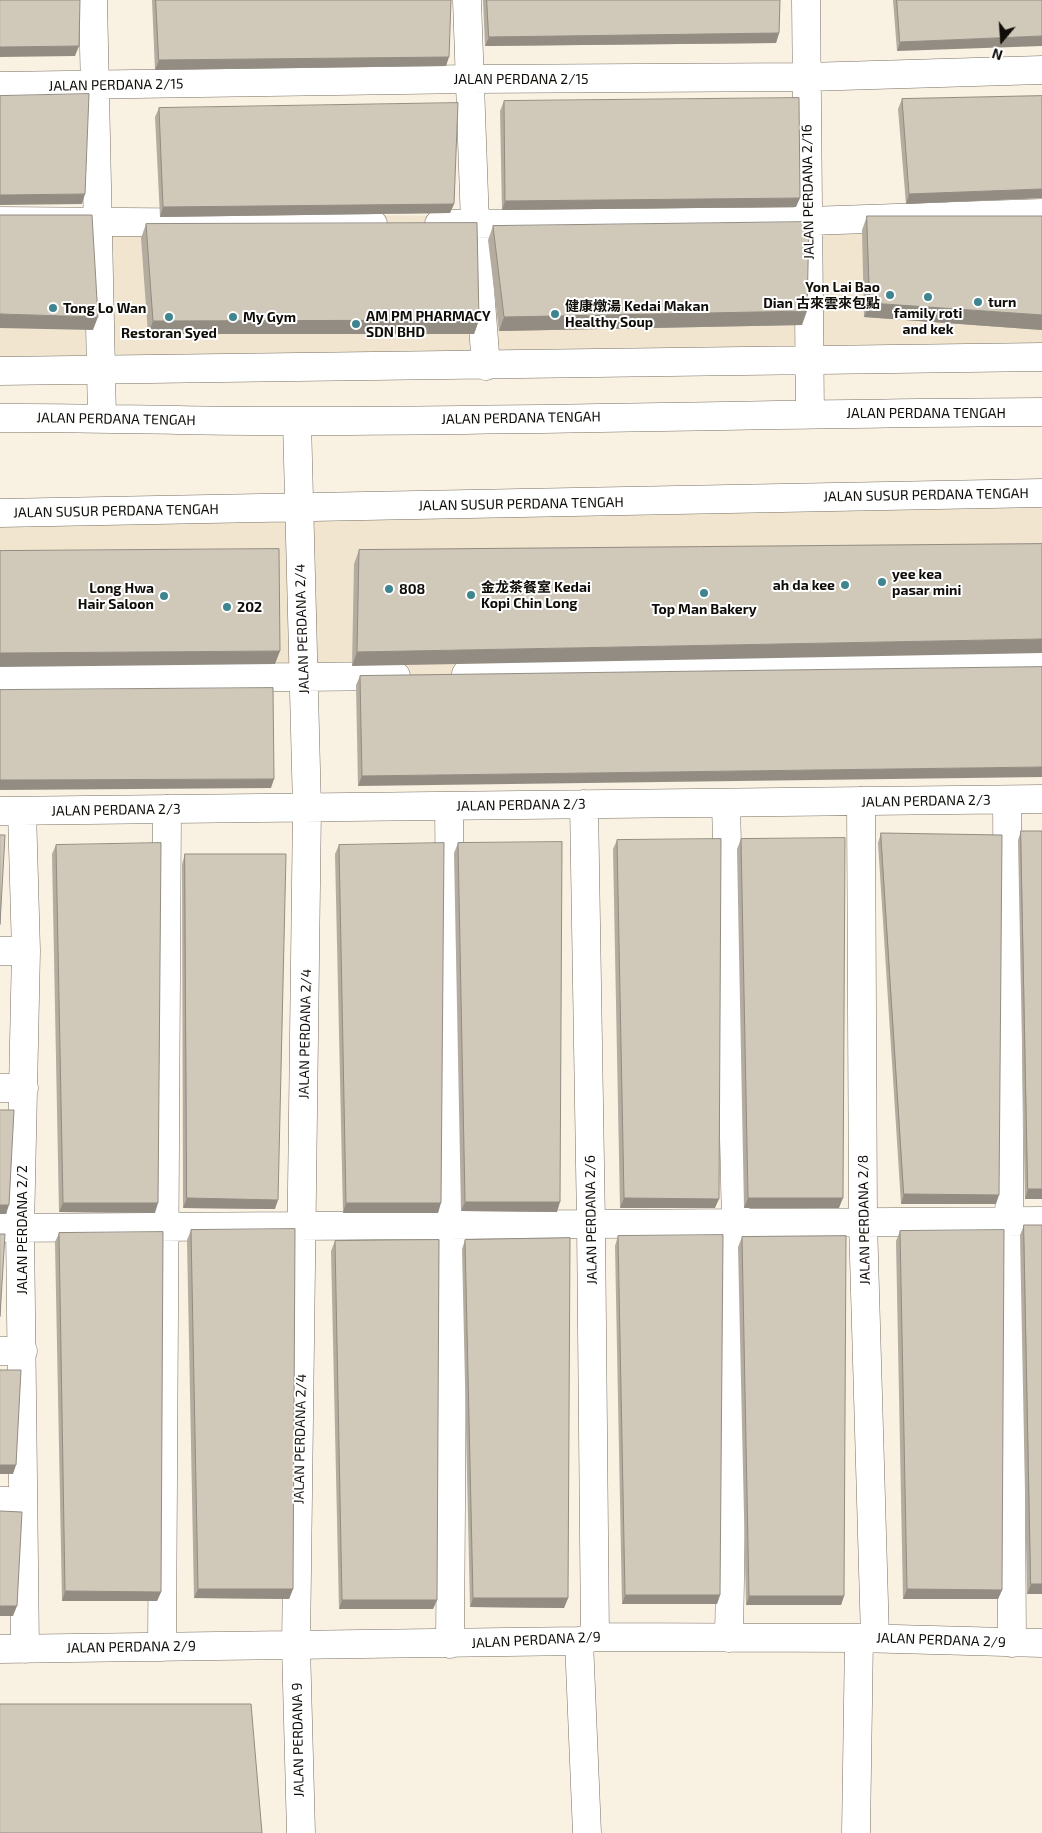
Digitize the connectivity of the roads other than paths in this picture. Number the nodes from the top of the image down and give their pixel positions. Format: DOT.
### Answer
graph roads {
  1 [pos="93,0"];
  2 [pos="467,0"];
  3 [pos="806,0"];
  4 [pos="1042,70"];
  5 [pos="807,77"];
  6 [pos="470,79"];
  7 [pos="0,86"];
  8 [pos="94,86"];
  9 [pos="1042,213"];
  10 [pos="0,221"];
  11 [pos="809,221"];
  12 [pos="97,222"];
  13 [pos="475,224"];
  14 [pos="1042,358"];
  15 [pos="810,359"];
  16 [pos="486,366"];
  17 [pos="0,371"];
  18 [pos="99,371"];
  19 [pos="1042,412"];
  20 [pos="810,413"];
  21 [pos="102,417"];
  22 [pos="0,418"];
  23 [pos="297,421"];
  24 [pos="1042,493"];
  25 [pos="298,508"];
  26 [pos="0,514"];
  27 [pos="1042,664"];
  28 [pos="303,677"];
  29 [pos="0,680"];
  30 [pos="1042,799"];
  31 [pos="1007,800"];
  32 [pos="861,801"];
  33 [pos="726,803"];
  34 [pos="584,804"];
  35 [pos="448,806"];
  36 [pos="307,808"];
  37 [pos="167,809"];
  38 [pos="11,811"];
  39 [pos="13,951"];
  40 [pos="12,1088"];
  41 [pos="1009,1221"];
  42 [pos="1042,1221"];
  43 [pos="864,1222"];
  44 [pos="736,1223"];
  45 [pos="453,1224"];
  46 [pos="592,1224"];
  47 [pos="303,1226"];
  48 [pos="165,1227"];
  49 [pos="10,1228"];
  50 [pos="12,1351"];
  51 [pos="12,1500"];
  52 [pos="729,1638"];
  53 [pos="867,1638"];
  54 [pos="587,1639"];
  55 [pos="1012,1642"];
  56 [pos="1042,1643"];
  57 [pos="450,1644"];
  58 [pos="296,1646"];
  59 [pos="162,1647"];
  60 [pos="13,1649"];
  61 [pos="301,1833"];
  62 [pos="587,1833"];
  63 [pos="856,1833"];
  1 -- 8 [label="street"];
  2 -- 6 [label="street"];
  3 -- 5 [label="street, JALAN PERDANA 2/16"];
  4 -- 5 [label="street, JALAN PERDANA 2/15"];
  5 -- 6 [label="street, JALAN PERDANA 2/15"];
  5 -- 11 [label="street, JALAN PERDANA 2/16"];
  6 -- 8 [label="street, JALAN PERDANA 2/15"];
  6 -- 13 [label="street"];
  7 -- 8 [label="street, JALAN PERDANA 2/15"];
  8 -- 12 [label="street"];
  9 -- 11 [label="street"];
  10 -- 12 [label="street"];
  11 -- 13 [label="street"];
  11 -- 15 [label="street, JALAN PERDANA 2/16"];
  12 -- 13 [label="street"];
  12 -- 18 [label="street"];
  13 -- 16 [label="street"];
  14 -- 15 [label="street"];
  15 -- 16 [label="street"];
  15 -- 20 [label="street, JALAN PERDANA 2/16"];
  16 -- 18 [label="street"];
  17 -- 18 [label="street"];
  18 -- 21 [label="street"];
  19 -- 20 [label="street, JALAN PERDANA TENGAH"];
  20 -- 23 [label="street, JALAN PERDANA TENGAH"];
  21 -- 22 [label="street, JALAN PERDANA TENGAH"];
  21 -- 23 [label="street, JALAN PERDANA TENGAH"];
  23 -- 25 [label="street, JALAN PERDANA 2/4"];
  24 -- 25 [label="street, JALAN SUSUR PERDANA TENGAH"];
  25 -- 26 [label="street, JALAN SUSUR PERDANA TENGAH"];
  25 -- 28 [label="street, JALAN PERDANA 2/4"];
  27 -- 28 [label="street"];
  28 -- 29 [label="street"];
  28 -- 36 [label="street, JALAN PERDANA 2/4"];
  30 -- 31 [label="street, JALAN PERDANA 2/3"];
  31 -- 32 [label="street, JALAN PERDANA 2/3"];
  31 -- 41 [label="street"];
  32 -- 33 [label="street, JALAN PERDANA 2/3"];
  32 -- 43 [label="street, JALAN PERDANA 2/8"];
  33 -- 34 [label="street, JALAN PERDANA 2/3"];
  33 -- 44 [label="street"];
  34 -- 35 [label="street, JALAN PERDANA 2/3"];
  34 -- 46 [label="street, JALAN PERDANA 2/6"];
  35 -- 36 [label="street, JALAN PERDANA 2/3"];
  35 -- 45 [label="street"];
  36 -- 37 [label="street, JALAN PERDANA 2/3"];
  36 -- 47 [label="street, JALAN PERDANA 2/4"];
  37 -- 38 [label="street, JALAN PERDANA 2/3"];
  37 -- 48 [label="street"];
  38 -- 39 [label="street, JALAN PERDANA 2/2"];
  39 -- 40 [label="street, JALAN PERDANA 2/2"];
  40 -- 49 [label="street, JALAN PERDANA 2/2"];
  41 -- 42 [label="street"];
  41 -- 43 [label="street"];
  41 -- 55 [label="street"];
  43 -- 44 [label="street"];
  43 -- 53 [label="street, JALAN PERDANA 2/8"];
  44 -- 46 [label="street"];
  44 -- 52 [label="street"];
  45 -- 46 [label="street"];
  45 -- 47 [label="street"];
  45 -- 57 [label="street"];
  46 -- 54 [label="street, JALAN PERDANA 2/6"];
  47 -- 48 [label="street"];
  47 -- 58 [label="street, JALAN PERDANA 2/4"];
  48 -- 49 [label="street"];
  48 -- 59 [label="street"];
  49 -- 50 [label="street, JALAN PERDANA 2/2"];
  50 -- 51 [label="street, JALAN PERDANA 2/2"];
  51 -- 60 [label="street, JALAN PERDANA 2/2"];
  52 -- 53 [label="street, JALAN PERDANA 2/9"];
  52 -- 54 [label="street, JALAN PERDANA 2/9"];
  53 -- 55 [label="street, JALAN PERDANA 2/9"];
  53 -- 63 [label="street, JALAN PERDANA 2/8"];
  54 -- 57 [label="street, JALAN PERDANA 2/9"];
  54 -- 62 [label="street, JALAN PERDANA 2/6"];
  55 -- 56 [label="street, JALAN PERDANA 2/9"];
  57 -- 58 [label="street, JALAN PERDANA 2/9"];
  58 -- 59 [label="street, JALAN PERDANA 2/9"];
  58 -- 61 [label="street, JALAN PERDANA 9"];
  59 -- 60 [label="street, JALAN PERDANA 2/9"];
}
